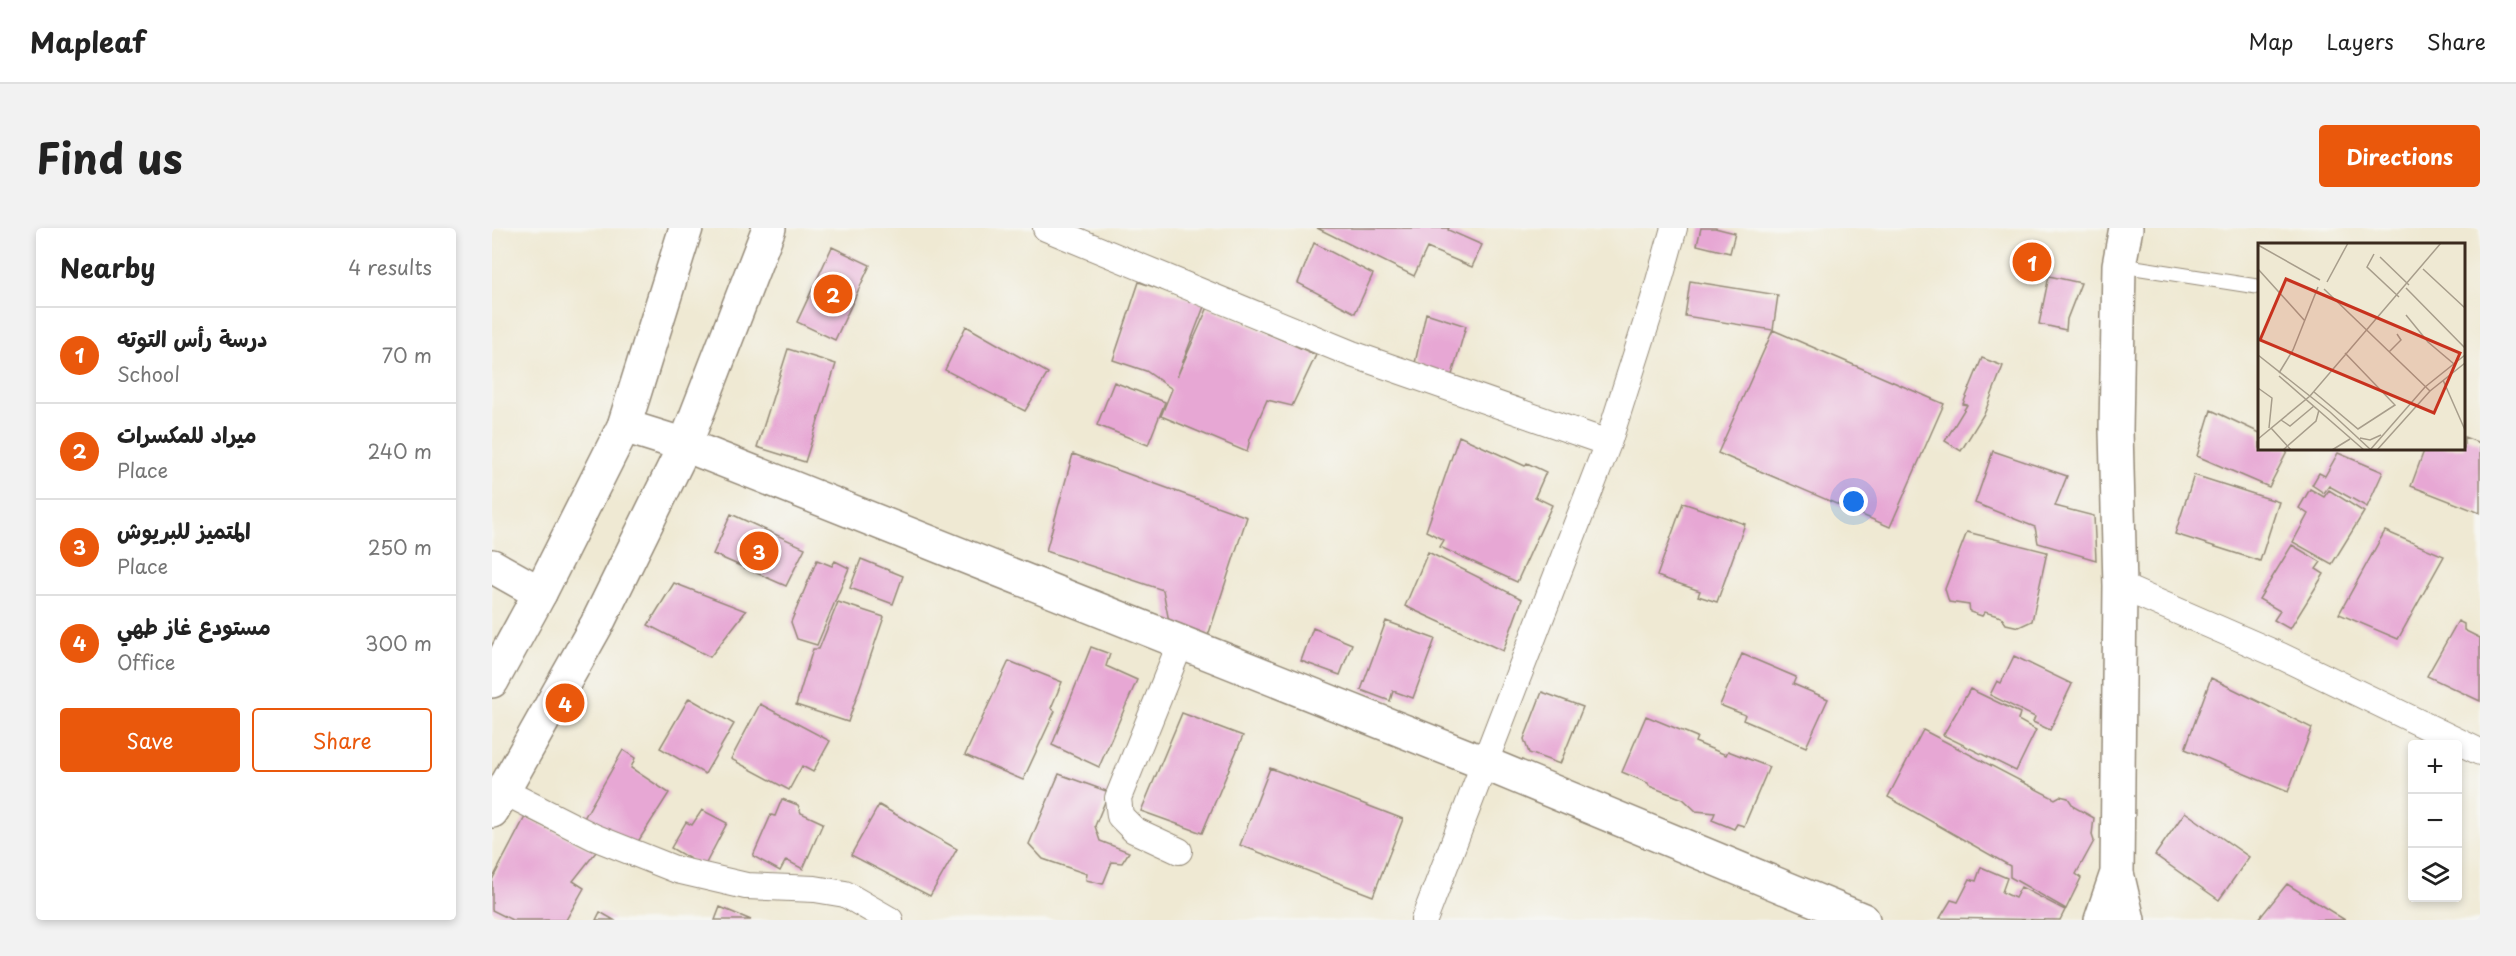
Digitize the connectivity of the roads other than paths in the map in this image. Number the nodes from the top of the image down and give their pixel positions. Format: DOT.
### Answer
graph roads {
  1 [pos="686,228"];
  2 [pos="769,228"];
  3 [pos="1046,228"];
  4 [pos="1674,228"];
  5 [pos="2126,228"];
  6 [pos="2119,265"];
  7 [pos="2258,287"];
  8 [pos="624,426"];
  9 [pos="1608,443"];
  10 [pos="685,445"];
  11 [pos="492,566"];
  12 [pos="2120,586"];
  13 [pos="540,593"];
  14 [pos="1181,642"];
  15 [pos="492,681"];
  16 [pos="2480,752"];
  17 [pos="1484,763"];
  18 [pos="498,801"];
  19 [pos="1179,851"];
  20 [pos="2118,873"];
  21 [pos="890,920"];
  22 [pos="1424,920"];
  23 [pos="1863,920"];
  24 [pos="2101,920"];
  25 [pos="2128,920"];
  1 -- 8 [label="street"];
  2 -- 10 [label="street"];
  3 -- 9 [label="street"];
  4 -- 9 [label="street"];
  5 -- 6 [label="street"];
  6 -- 7 [label="lane"];
  6 -- 12 [label="street"];
  8 -- 10 [label="street"];
  8 -- 13 [label="street"];
  9 -- 17 [label="street"];
  10 -- 14 [label="street"];
  10 -- 18 [label="street"];
  11 -- 13 [label="street"];
  12 -- 16 [label="street"];
  12 -- 20 [label="street"];
  13 -- 15 [label="street"];
  14 -- 17 [label="street"];
  14 -- 19 [label="street"];
  17 -- 22 [label="street"];
  17 -- 23 [label="street"];
  18 -- 21 [label="street"];
  20 -- 24 [label="street"];
  20 -- 25 [label="street"];
}
